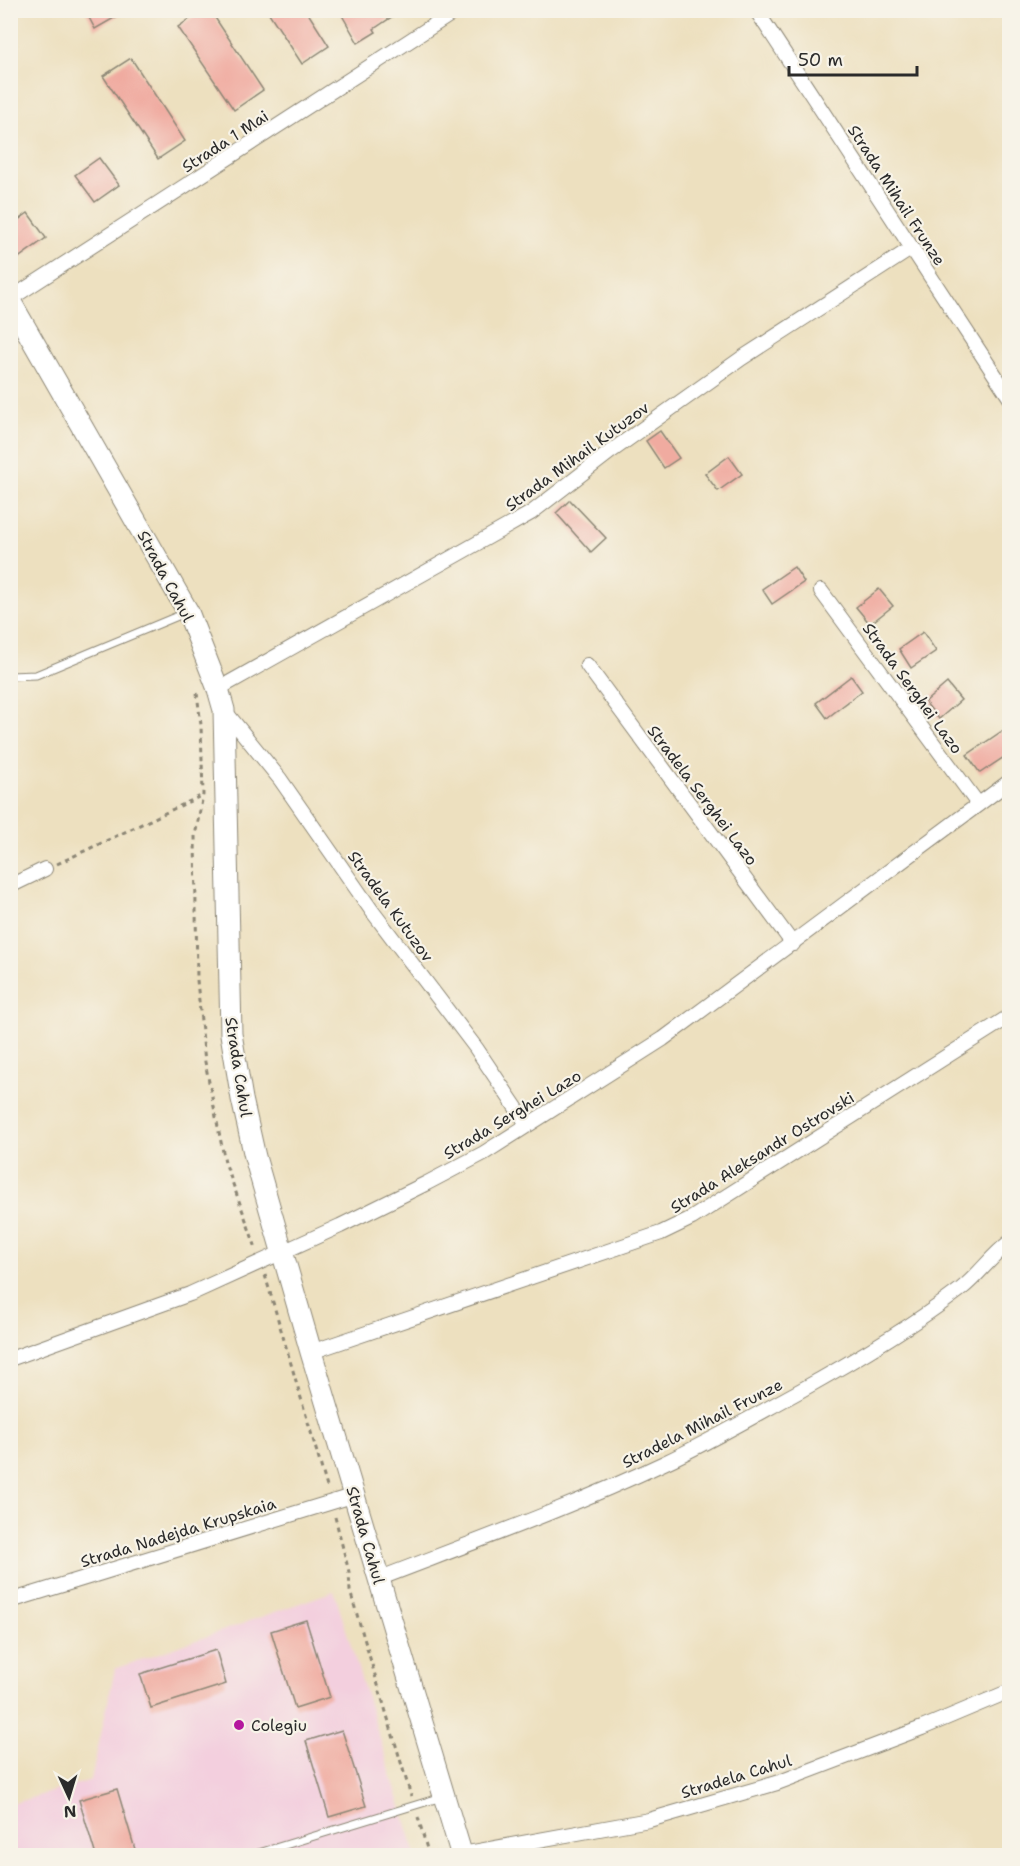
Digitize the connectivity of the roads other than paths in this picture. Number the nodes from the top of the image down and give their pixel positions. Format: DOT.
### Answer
graph roads {
  1 [pos="457,10"];
  2 [pos="756,10"];
  3 [pos="912,248"];
  4 [pos="10,300"];
  5 [pos="1010,398"];
  6 [pos="821,591"];
  7 [pos="188,612"];
  8 [pos="587,665"];
  9 [pos="10,676"];
  10 [pos="218,689"];
  11 [pos="224,710"];
  12 [pos="1010,782"];
  13 [pos="978,804"];
  14 [pos="45,869"];
  15 [pos="10,886"];
  16 [pos="793,944"];
  17 [pos="1010,1016"];
  18 [pos="528,1124"];
  19 [pos="1010,1242"];
  20 [pos="282,1252"];
  21 [pos="311,1352"];
  22 [pos="10,1359"];
  23 [pos="355,1495"];
  24 [pos="378,1579"];
  25 [pos="10,1601"];
  26 [pos="1010,1691"];
  27 [pos="444,1796"];
  28 [pos="462,1855"];
  29 [pos="249,1856"];
  1 -- 4 [label="street, Strada 1 Mai"];
  2 -- 3 [label="street, Strada Mihail Frunze"];
  3 -- 5 [label="street, Strada Mihail Frunze"];
  3 -- 10 [label="street, Strada Mihail Kutuzov"];
  4 -- 7 [label="main road, Strada Cahul"];
  6 -- 13 [label="street, Strada Serghei Lazo"];
  7 -- 9 [label="lane"];
  7 -- 10 [label="main road, Strada Cahul"];
  8 -- 16 [label="street, Stradela Serghei Lazo"];
  10 -- 11 [label="main road, Strada Cahul"];
  11 -- 18 [label="street, Stradela Kutuzov"];
  11 -- 20 [label="main road, Strada Cahul"];
  12 -- 13 [label="street, Strada Serghei Lazo"];
  13 -- 16 [label="street, Strada Serghei Lazo"];
  14 -- 15 [label="street"];
  16 -- 18 [label="street, Strada Serghei Lazo"];
  17 -- 21 [label="street, Strada Aleksandr Ostrovski"];
  18 -- 20 [label="street, Strada Serghei Lazo"];
  19 -- 24 [label="street, Stradela Mihail Frunze"];
  20 -- 21 [label="main road, Strada Cahul"];
  20 -- 22 [label="street, Strada Serghei Lazo"];
  21 -- 23 [label="main road, Strada Cahul"];
  23 -- 24 [label="main road, Strada Cahul"];
  23 -- 25 [label="street, Strada Nadejda Krupskaia"];
  24 -- 27 [label="main road, Strada Cahul"];
  26 -- 28 [label="street, Stradela Cahul"];
  27 -- 28 [label="main road, Strada Cahul"];
  27 -- 29 [label="lane"];
}
